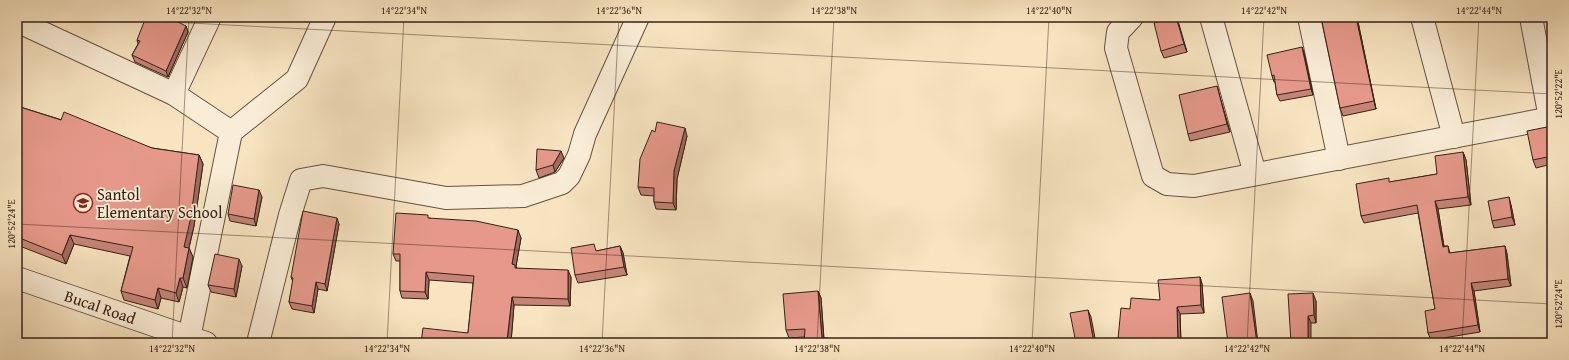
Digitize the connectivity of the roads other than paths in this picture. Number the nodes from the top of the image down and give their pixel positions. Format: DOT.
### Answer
graph roads {
  1 [pos="324,17"];
  2 [pos="638,17"];
  3 [pos="1132,17"];
  4 [pos="1211,17"];
  5 [pos="1309,17"];
  6 [pos="1422,17"];
  7 [pos="1531,17"];
  8 [pos="206,18"];
  9 [pos="17,21"];
  10 [pos="174,94"];
  11 [pos="1551,118"];
  12 [pos="231,132"];
  13 [pos="1454,137"];
  14 [pos="1339,159"];
  15 [pos="1255,174"];
  16 [pos="17,278"];
  17 [pos="197,340"];
  18 [pos="258,343"];
  1 -- 12 [label="street"];
  2 -- 18 [label="street"];
  3 -- 15 [label="street"];
  4 -- 15 [label="street"];
  5 -- 14 [label="street"];
  6 -- 13 [label="street"];
  7 -- 11 [label="street"];
  8 -- 10 [label="street"];
  9 -- 10 [label="street"];
  10 -- 12 [label="street"];
  11 -- 13 [label="street"];
  12 -- 17 [label="street"];
  13 -- 14 [label="street"];
  14 -- 15 [label="street"];
  16 -- 17 [label="street, Bucal Road"];
}
